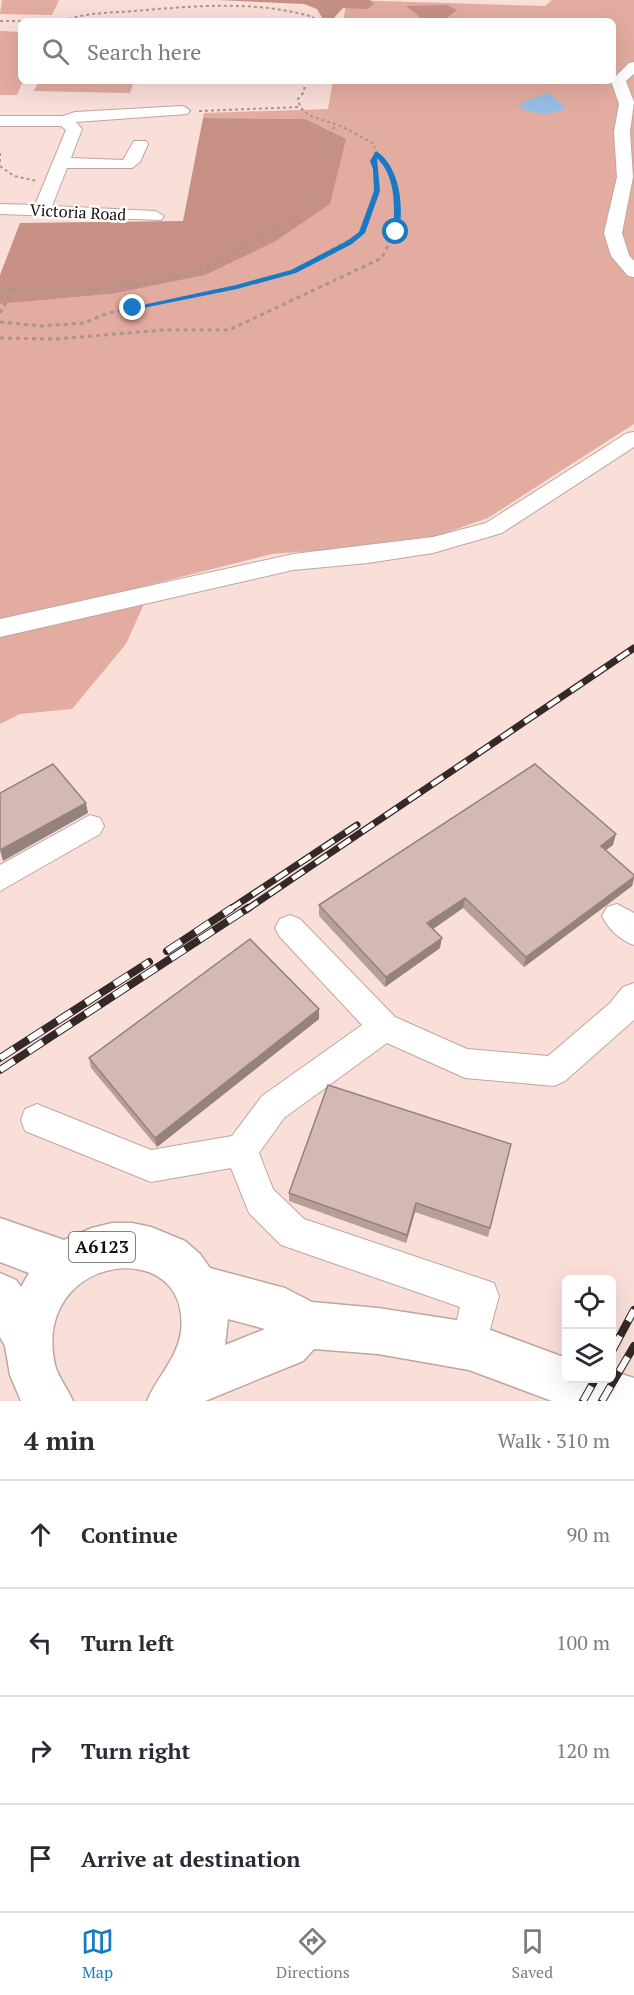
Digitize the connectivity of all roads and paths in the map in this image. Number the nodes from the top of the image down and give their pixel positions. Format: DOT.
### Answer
graph roads {
  1 [pos="70,18"];
  2 [pos="313,18"];
  3 [pos="0,21"];
  4 [pos="18,21"];
  5 [pos="634,66"];
  6 [pos="305,84"];
  7 [pos="300,107"];
  8 [pos="182,111"];
  9 [pos="0,121"];
  10 [pos="65,122"];
  11 [pos="336,124"];
  12 [pos="140,144"];
  13 [pos="376,153"];
  14 [pos="0,154"];
  15 [pos="60,162"];
  16 [pos="0,164"];
  17 [pos="52,182"];
  18 [pos="0,209"];
  19 [pos="42,210"];
  20 [pos="155,216"];
  21 [pos="634,272"];
  22 [pos="0,289"];
  23 [pos="13,289"];
  24 [pos="0,313"];
  25 [pos="0,322"];
  26 [pos="0,338"];
  27 [pos="634,438"];
  28 [pos="0,628"];
  29 [pos="90,826"];
  30 [pos="0,879"];
  31 [pos="290,928"];
  32 [pos="634,997"];
  33 [pos="384,1027"];
  34 [pos="37,1120"];
  35 [pos="241,1150"];
  36 [pos="0,1240"];
  37 [pos="67,1264"];
  38 [pos="196,1287"];
  39 [pos="0,1296"];
  40 [pos="306,1325"];
  41 [pos="28,1338"];
  42 [pos="469,1346"];
  43 [pos="178,1393"];
  44 [pos="49,1401"];
  45 [pos="630,1401"];
  1 -- 2 [label="path"];
  3 -- 4 [label="path"];
  5 -- 21 [label="street"];
  6 -- 7 [label="path"];
  7 -- 8 [label="path"];
  7 -- 11 [label="path"];
  8 -- 10 [label="street"];
  9 -- 10 [label="street"];
  10 -- 15 [label="street"];
  11 -- 13 [label="path"];
  11 -- 23 [label="path"];
  12 -- 15 [label="street"];
  13 -- 25 [label="path"];
  13 -- 26 [label="path"];
  14 -- 16 [label="path"];
  15 -- 17 [label="street"];
  16 -- 17 [label="path"];
  17 -- 19 [label="street"];
  18 -- 19 [label="street, Victoria Road"];
  19 -- 20 [label="street, Victoria Road"];
  22 -- 23 [label="path"];
  23 -- 24 [label="path"];
  27 -- 28 [label="street"];
  29 -- 30 [label="street"];
  31 -- 33 [label="street"];
  32 -- 33 [label="street"];
  33 -- 35 [label="street"];
  34 -- 35 [label="street"];
  35 -- 42 [label="street"];
  36 -- 37 [label="main road, A6123"];
  37 -- 38 [label="main road, A6123"];
  37 -- 41 [label="main road, A6123"];
  38 -- 40 [label="main road"];
  38 -- 43 [label="main road, A6123"];
  39 -- 41 [label="main road, A6123"];
  40 -- 42 [label="main road"];
  40 -- 43 [label="main road, A6123"];
  41 -- 44 [label="main road, A6123"];
  42 -- 45 [label="main road"];
}
